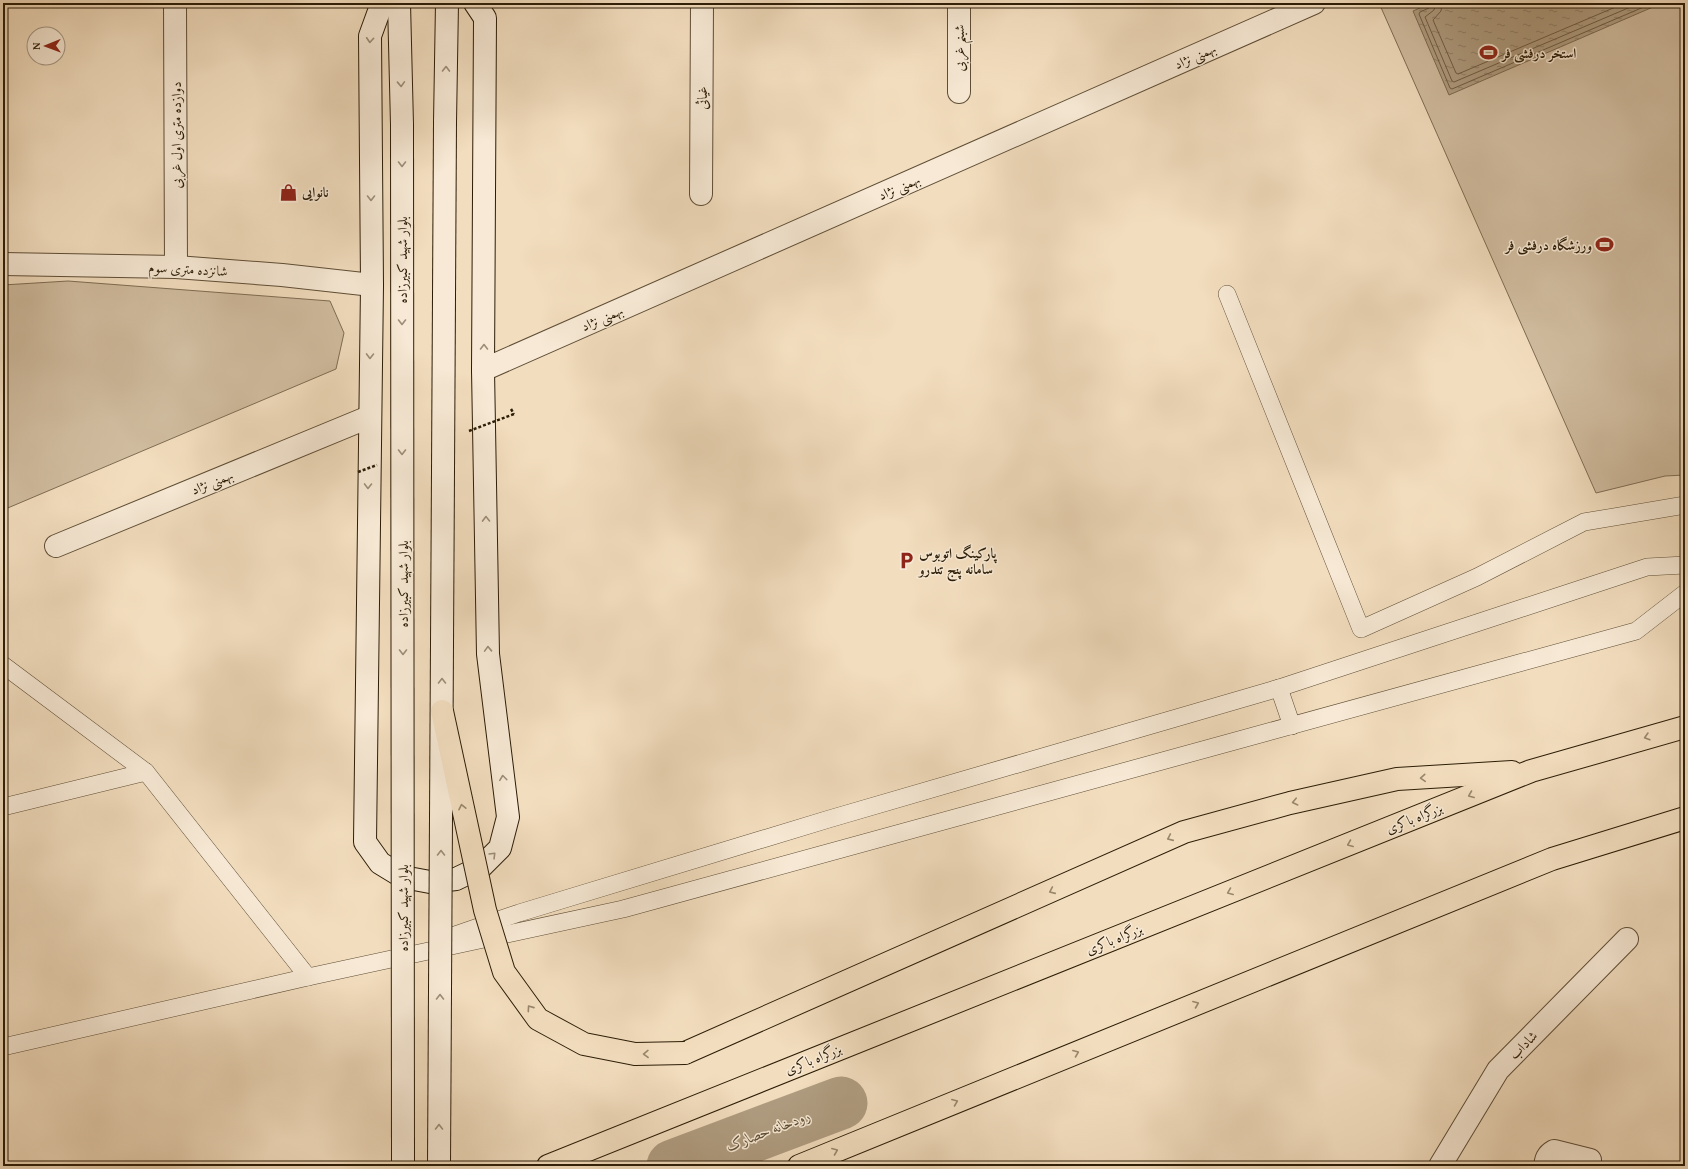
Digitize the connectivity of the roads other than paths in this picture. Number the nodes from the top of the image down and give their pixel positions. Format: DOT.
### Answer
graph roads {
  1 [pos="175,3"];
  2 [pos="382,3"];
  3 [pos="399,3"];
  4 [pos="447,3"];
  5 [pos="475,3"];
  6 [pos="702,3"];
  7 [pos="959,3"];
  8 [pos="1314,3"];
  9 [pos="959,92"];
  10 [pos="701,194"];
  11 [pos="3,264"];
  12 [pos="176,267"];
  13 [pos="372,285"];
  14 [pos="1227,294"];
  15 [pos="484,370"];
  16 [pos="369,417"];
  17 [pos="1685,505"];
  18 [pos="56,546"];
  19 [pos="1685,565"];
  20 [pos="1685,593"];
  21 [pos="3,665"];
  22 [pos="1279,688"];
  23 [pos="442,711"];
  24 [pos="1292,726"];
  25 [pos="1685,727"];
  26 [pos="1531,771"];
  27 [pos="146,772"];
  28 [pos="3,807"];
  29 [pos="1685,818"];
  30 [pos="1627,940"];
  31 [pos="381,961"];
  32 [pos="308,977"];
  33 [pos="3,1047"];
  34 [pos="1590,1160"];
  35 [pos="403,1166"];
  36 [pos="439,1166"];
  37 [pos="548,1166"];
  38 [pos="799,1166"];
  39 [pos="1440,1166"];
  40 [pos="1544,1166"];
  1 -- 12 [label="main road, دوازده متری اول غربی"];
  2 -- 13 [label="main road, one-way"];
  3 -- 35 [label="main road, بلوار شهید کبیرزاده, one-way, bridge"];
  23 -- 4 [label="main road, one-way, bridge"];
  15 -- 5 [label="main road, one-way"];
  6 -- 10 [label="main road, غیاثی"];
  7 -- 9 [label="main road, شبنم غربی"];
  8 -- 15 [label="main road, بهمنی نژاد"];
  11 -- 12 [label="main road, شانزده متری سوم"];
  12 -- 13 [label="main road, شانزده متری سوم"];
  13 -- 16 [label="main road, one-way"];
  14 -- 17 [label="lane"];
  16 -- 15 [label="main road, one-way"];
  16 -- 18 [label="main road, بهمنی نژاد"];
  19 -- 22 [label="lane"];
  20 -- 24 [label="lane"];
  21 -- 27 [label="lane"];
  22 -- 24 [label="lane"];
  22 -- 31 [label="lane"];
  26 -- 23 [label="highway, one-way, bridge"];
  36 -- 23 [label="main road, one-way, bridge"];
  24 -- 31 [label="lane"];
  25 -- 26 [label="highway, بزرگراه باکری, one-way"];
  26 -- 37 [label="highway, بزرگراه باکری, one-way"];
  27 -- 28 [label="lane"];
  27 -- 32 [label="lane"];
  38 -- 29 [label="highway, one-way"];
  30 -- 39 [label="main road, شاداب"];
  31 -- 32 [label="lane"];
  32 -- 33 [label="lane"];
  34 -- 40 [label="main road"];
}
